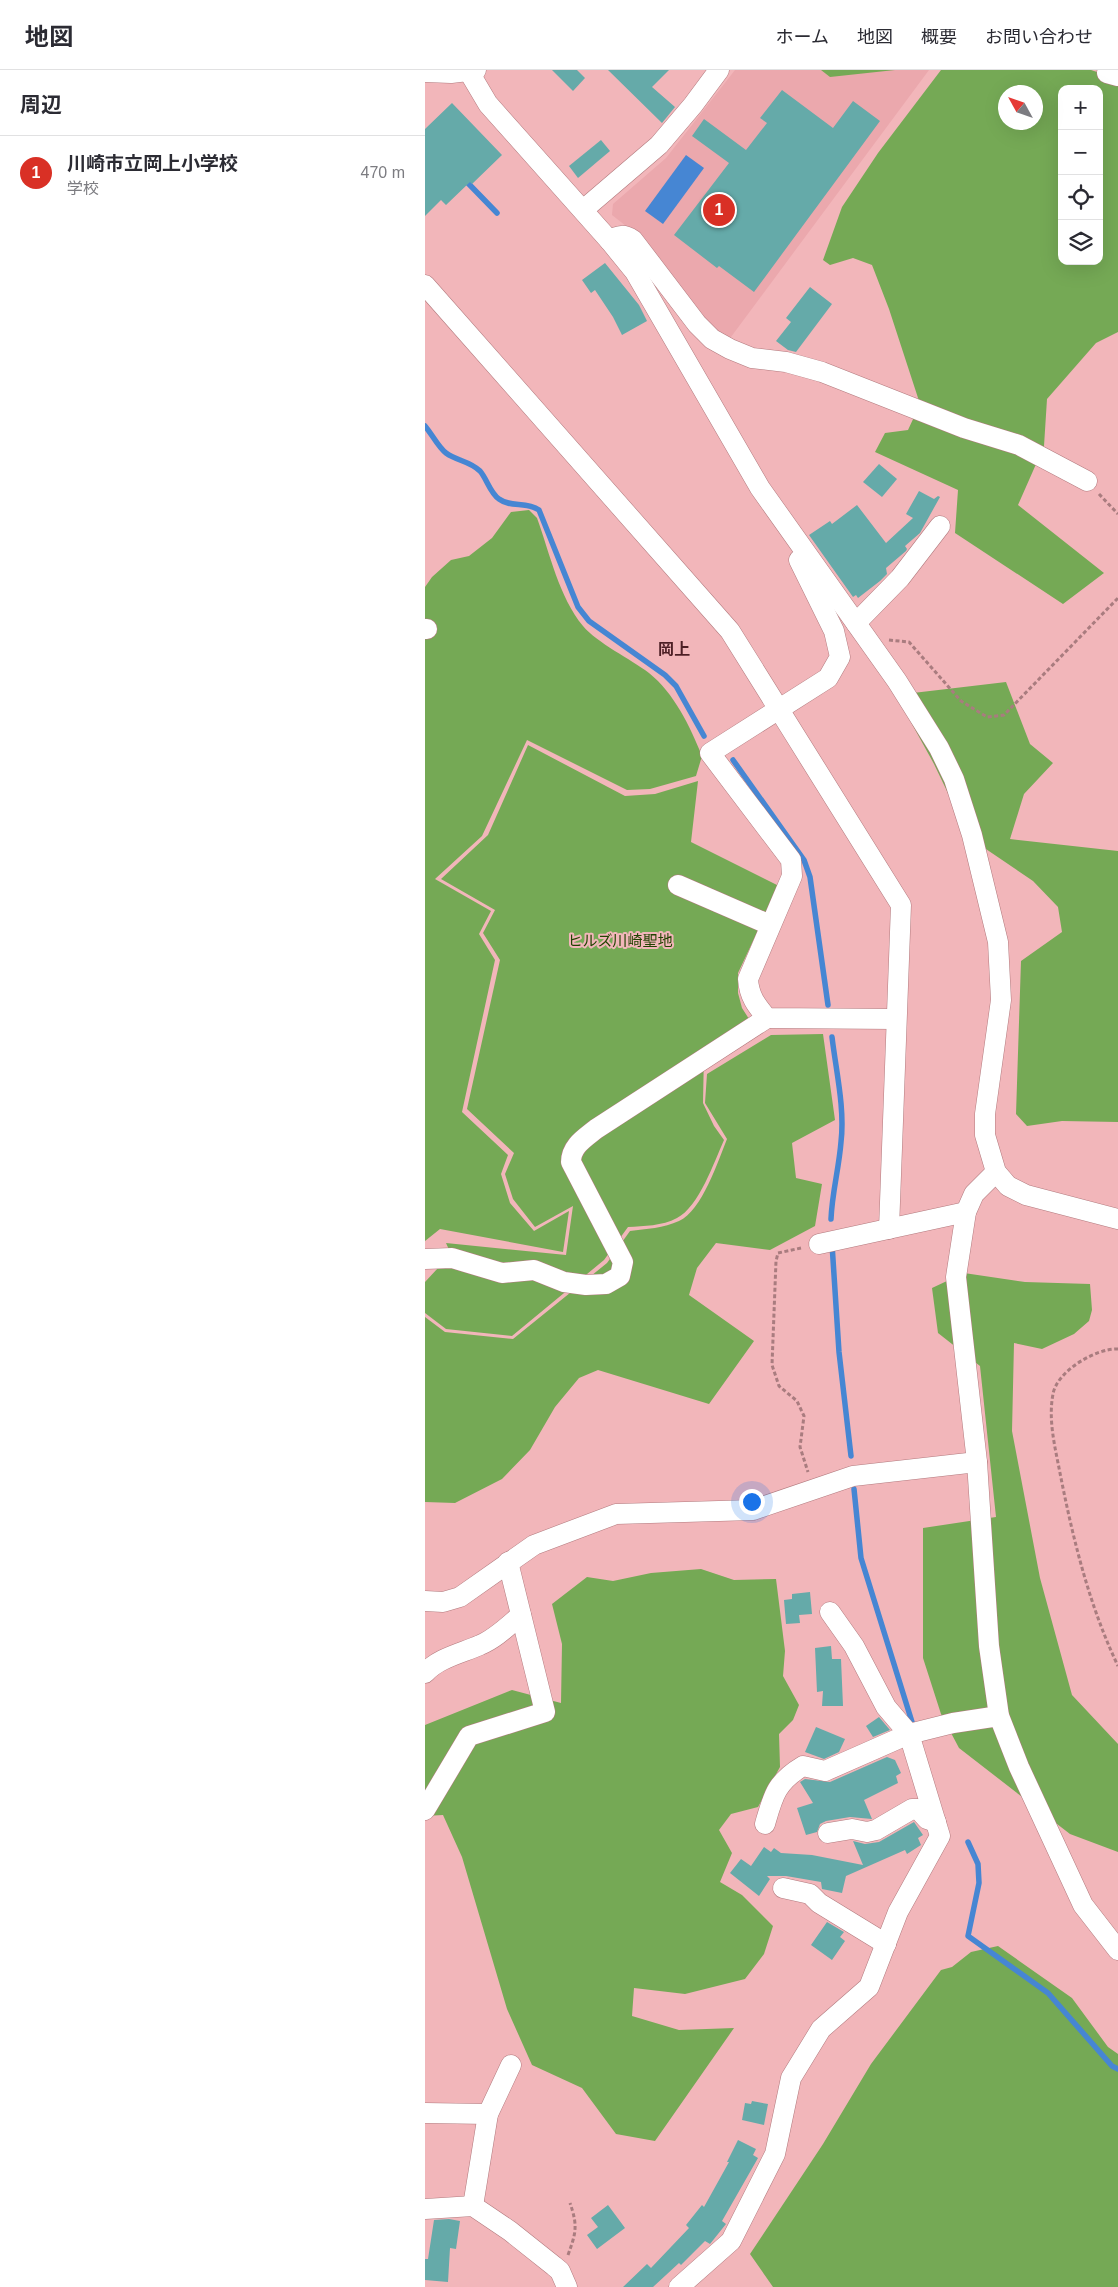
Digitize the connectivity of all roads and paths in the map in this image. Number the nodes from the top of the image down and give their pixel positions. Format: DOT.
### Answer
graph roads {
  1 [pos="719,70"];
  2 [pos="473,71"];
  3 [pos="425,72"];
  4 [pos="583,210"];
  5 [pos="609,240"];
  6 [pos="425,285"];
  7 [pos="1087,481"];
  8 [pos="1118,514"];
  9 [pos="940,526"];
  10 [pos="805,551"];
  11 [pos="1118,598"];
  12 [pos="856,623"];
  13 [pos="871,644"];
  14 [pos="778,709"];
  15 [pos="678,885"];
  16 [pos="770,925"];
  17 [pos="767,1018"];
  18 [pos="895,1019"];
  19 [pos="996,1172"];
  20 [pos="966,1212"];
  21 [pos="1118,1219"];
  22 [pos="889,1229"];
  23 [pos="819,1244"];
  24 [pos="425,1258"];
  25 [pos="1118,1349"];
  26 [pos="977,1462"];
  27 [pos="816,1490"];
  28 [pos="508,1562"];
  29 [pos="425,1601"];
  30 [pos="831,1612"];
  31 [pos="521,1615"];
  32 [pos="1118,1666"];
  33 [pos="425,1673"];
  34 [pos="999,1716"];
  35 [pos="909,1734"];
  36 [pos="425,1810"];
  37 [pos="936,1822"];
  38 [pos="765,1824"];
  39 [pos="829,1838"];
  40 [pos="783,1888"];
  41 [pos="886,1944"];
  42 [pos="1118,1950"];
  43 [pos="511,2064"];
  44 [pos="425,2113"];
  45 [pos="488,2114"];
  46 [pos="570,2203"];
  47 [pos="473,2206"];
  48 [pos="425,2209"];
  49 [pos="563,2279"];
  50 [pos="679,2287"];
  1 -- 4 [label="street"];
  2 -- 3 [label="street"];
  2 -- 4 [label="street"];
  4 -- 5 [label="street"];
  5 -- 7 [label="street"];
  5 -- 10 [label="street"];
  6 -- 14 [label="street"];
  7 -- 8 [label="path"];
  9 -- 12 [label="street"];
  10 -- 12 [label="street"];
  10 -- 14 [label="street"];
  11 -- 13 [label="path"];
  12 -- 13 [label="street"];
  13 -- 19 [label="street"];
  14 -- 16 [label="street"];
  14 -- 18 [label="street"];
  15 -- 16 [label="street"];
  16 -- 17 [label="street"];
  17 -- 18 [label="street"];
  17 -- 24 [label="street"];
  18 -- 22 [label="street"];
  19 -- 20 [label="street"];
  19 -- 21 [label="street"];
  20 -- 22 [label="street"];
  20 -- 26 [label="street"];
  22 -- 23 [label="street"];
  23 -- 27 [label="path"];
  25 -- 32 [label="path"];
  26 -- 27 [label="street"];
  26 -- 34 [label="street"];
  27 -- 28 [label="street"];
  28 -- 29 [label="street"];
  28 -- 31 [label="street"];
  30 -- 35 [label="street"];
  31 -- 33 [label="street"];
  31 -- 36 [label="street"];
  34 -- 35 [label="street"];
  34 -- 42 [label="street"];
  35 -- 37 [label="street"];
  35 -- 38 [label="street"];
  37 -- 39 [label="street"];
  37 -- 41 [label="street"];
  40 -- 41 [label="street"];
  41 -- 50 [label="street"];
  43 -- 45 [label="street"];
  44 -- 45 [label="street"];
  45 -- 47 [label="street"];
  46 -- 49 [label="path"];
  47 -- 48 [label="street"];
  47 -- 49 [label="street"];
}
